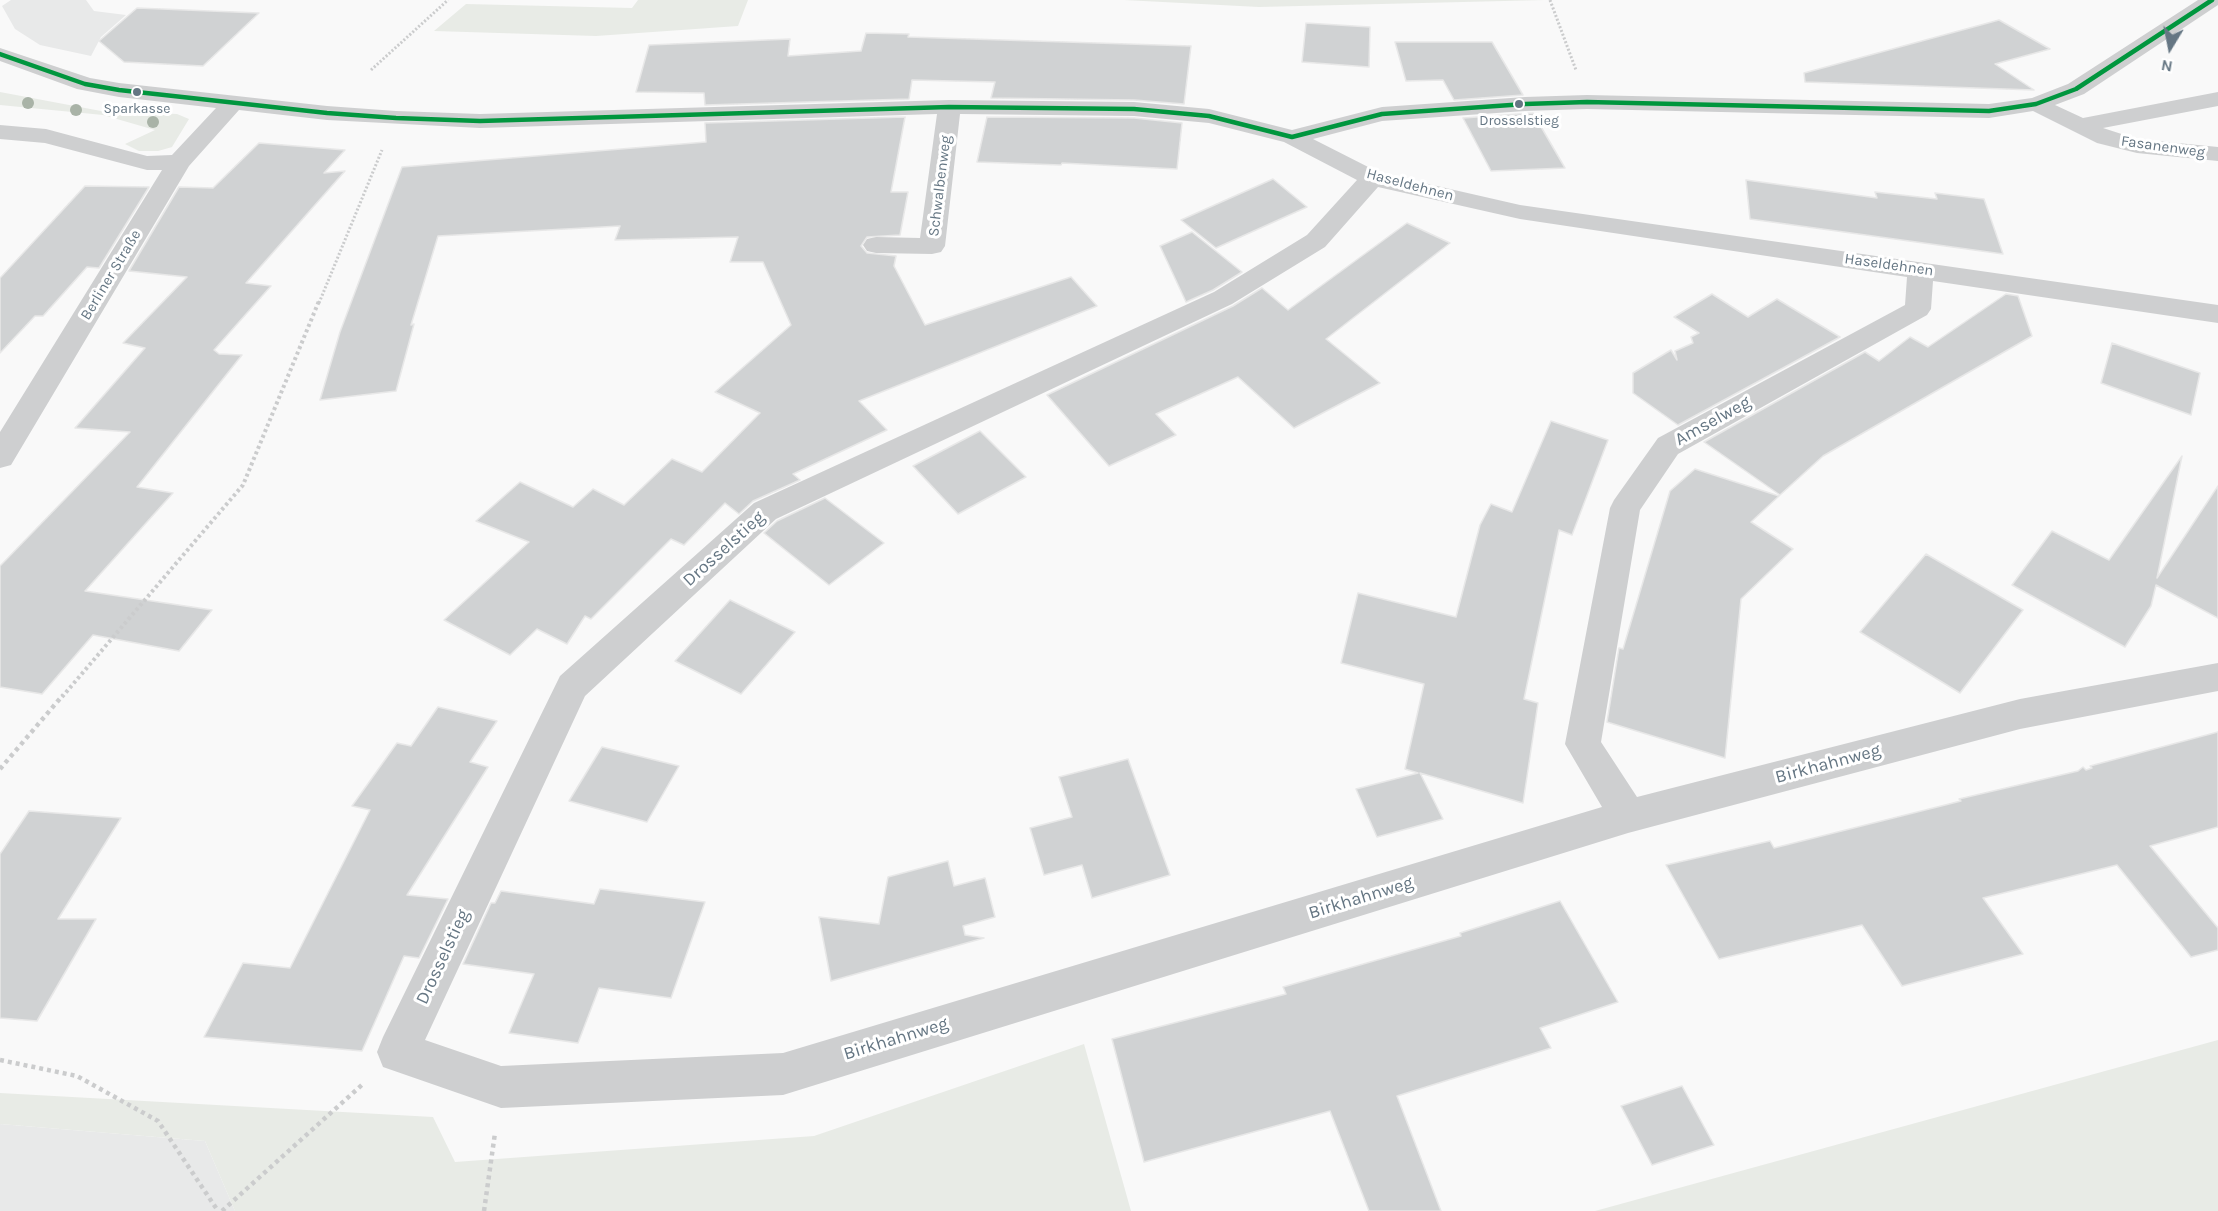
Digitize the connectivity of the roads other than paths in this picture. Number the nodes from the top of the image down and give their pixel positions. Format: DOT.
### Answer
graph roads {
  1 [pos="2212,0"];
  2 [pos="0,54"];
  3 [pos="2218,99"];
  4 [pos="234,102"];
  5 [pos="2036,104"];
  6 [pos="950,107"];
  7 [pos="2077,126"];
  8 [pos="0,132"];
  9 [pos="1292,137"];
  10 [pos="2218,154"];
  11 [pos="179,162"];
  12 [pos="1372,178"];
  13 [pos="876,245"];
  14 [pos="1920,270"];
  15 [pos="2218,314"];
  16 [pos="0,457"];
  17 [pos="2218,677"];
  18 [pos="1628,816"];
  19 [pos="501,1087"];
  1 -- 5 [label="street"];
  2 -- 4 [label="street, Haseldehnen"];
  3 -- 7 [label="street"];
  4 -- 6 [label="street, Haseldehnen"];
  4 -- 11 [label="street, Berliner Straße"];
  5 -- 7 [label="street, Fasanenweg"];
  5 -- 9 [label="street"];
  6 -- 9 [label="street, Haseldehnen"];
  6 -- 13 [label="street, Schwalbenweg"];
  7 -- 10 [label="street, Fasanenweg"];
  8 -- 11 [label="street"];
  9 -- 12 [label="street, Haseldehnen"];
  11 -- 16 [label="street, Berliner Straße"];
  12 -- 14 [label="street, Haseldehnen"];
  12 -- 19 [label="street, Drosselstieg"];
  14 -- 15 [label="street, Haseldehnen"];
  14 -- 18 [label="street, Amselweg"];
  17 -- 18 [label="street, Birkhahnweg"];
  18 -- 19 [label="street, Birkhahnweg"];
}
